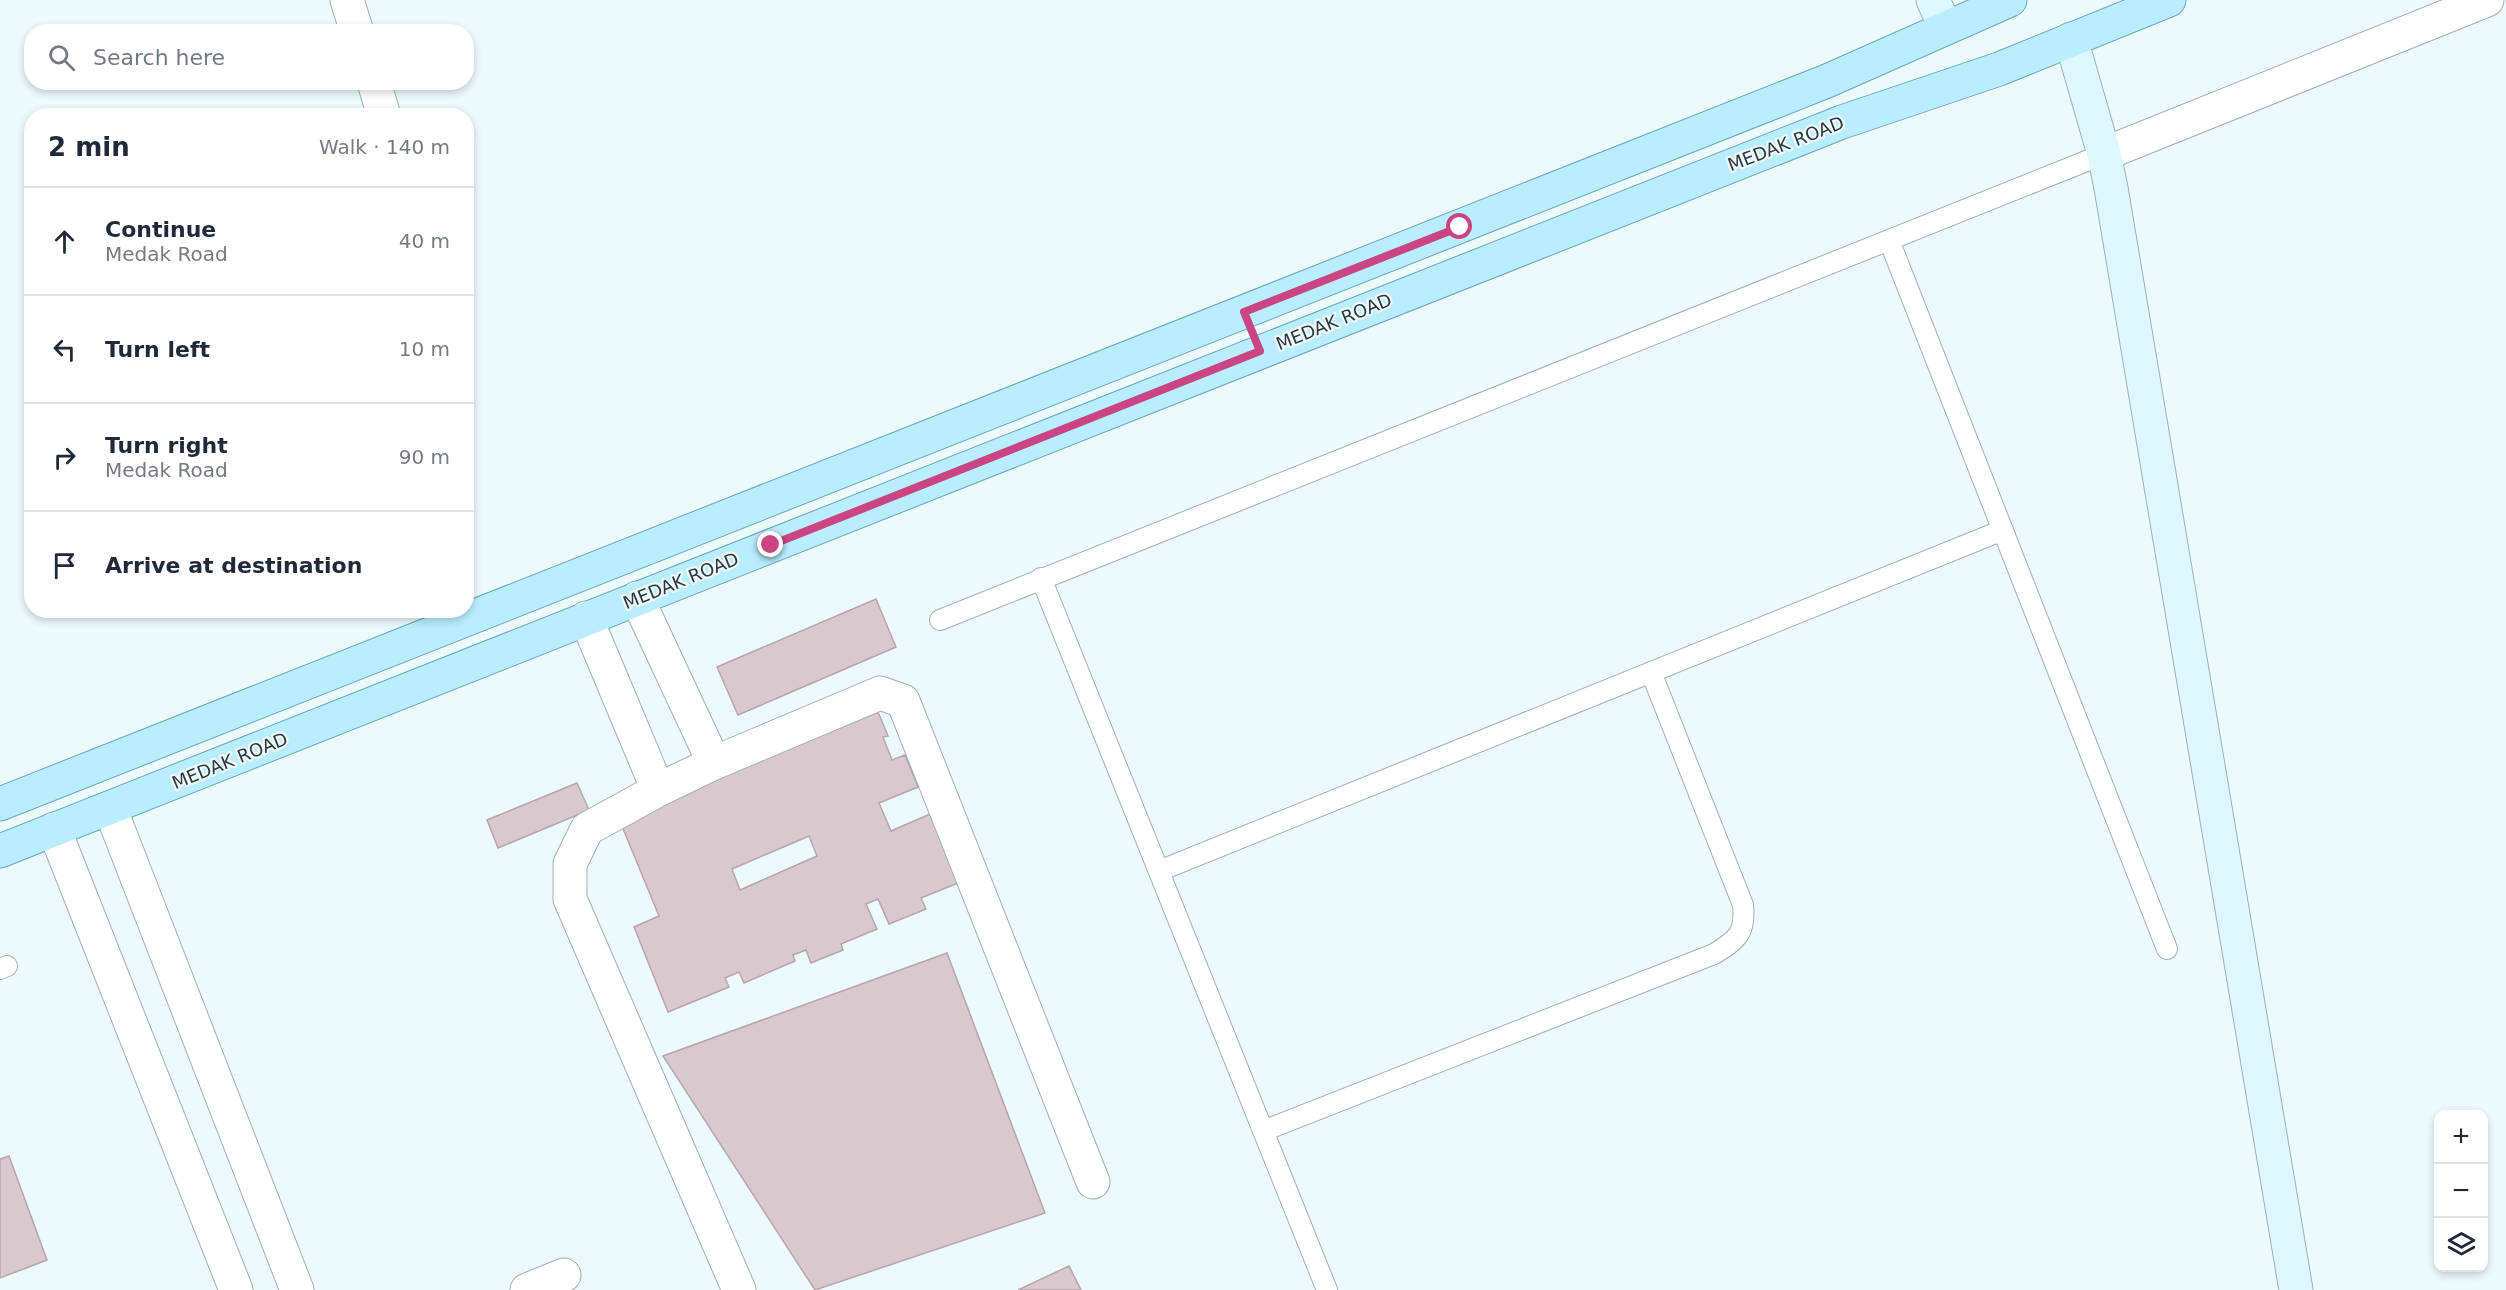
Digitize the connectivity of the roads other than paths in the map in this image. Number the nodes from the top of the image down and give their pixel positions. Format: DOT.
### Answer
graph roads {
  1 [pos="347,0"];
  2 [pos="2010,0"];
  3 [pos="2169,0"];
  4 [pos="2487,0"];
  5 [pos="1939,14"];
  6 [pos="354,24"];
  7 [pos="2071,39"];
  8 [pos="376,90"];
  9 [pos="382,108"];
  10 [pos="2104,154"];
  11 [pos="1889,240"];
  12 [pos="1244,312"];
  13 [pos="1260,351"];
  14 [pos="2003,530"];
  15 [pos="1041,578"];
  16 [pos="637,598"];
  17 [pos="474,617"];
  18 [pos="470,618"];
  19 [pos="586,618"];
  20 [pos="940,620"];
  21 [pos="1651,672"];
  22 [pos="714,763"];
  23 [pos="658,790"];
  24 [pos="0,804"];
  25 [pos="110,808"];
  26 [pos="54,829"];
  27 [pos="0,851"];
  28 [pos="1159,871"];
  29 [pos="2167,949"];
  30 [pos="1263,1131"];
  31 [pos="1093,1182"];
  32 [pos="564,1275"];
  33 [pos="236,1290"];
  34 [pos="297,1290"];
  35 [pos="527,1290"];
  36 [pos="739,1290"];
  37 [pos="1327,1290"];
  38 [pos="2296,1290"];
  1 -- 6 [label="street"];
  2 -- 5 [label="main road"];
  3 -- 7 [label="main road, MEDAK ROAD"];
  4 -- 10 [label="street"];
  5 -- 12 [label="main road"];
  7 -- 10 [label="street"];
  7 -- 13 [label="main road, MEDAK ROAD"];
  8 -- 9 [label="street"];
  10 -- 11 [label="lane"];
  10 -- 38 [label="street"];
  11 -- 14 [label="lane"];
  11 -- 15 [label="lane"];
  12 -- 13 [label="main road"];
  12 -- 17 [label="main road"];
  13 -- 16 [label="main road, MEDAK ROAD"];
  14 -- 21 [label="lane"];
  14 -- 29 [label="lane"];
  15 -- 20 [label="lane"];
  15 -- 28 [label="lane"];
  16 -- 19 [label="main road, MEDAK ROAD"];
  16 -- 22 [label="street"];
  18 -- 24 [label="main road"];
  19 -- 23 [label="street"];
  19 -- 25 [label="main road, MEDAK ROAD"];
  21 -- 28 [label="lane"];
  21 -- 30 [label="lane"];
  22 -- 23 [label="street"];
  22 -- 31 [label="street"];
  23 -- 36 [label="street"];
  25 -- 26 [label="main road, MEDAK ROAD"];
  25 -- 34 [label="street"];
  26 -- 27 [label="main road, MEDAK ROAD"];
  26 -- 33 [label="street"];
  28 -- 30 [label="lane"];
  30 -- 37 [label="lane"];
  32 -- 35 [label="street"];
}
